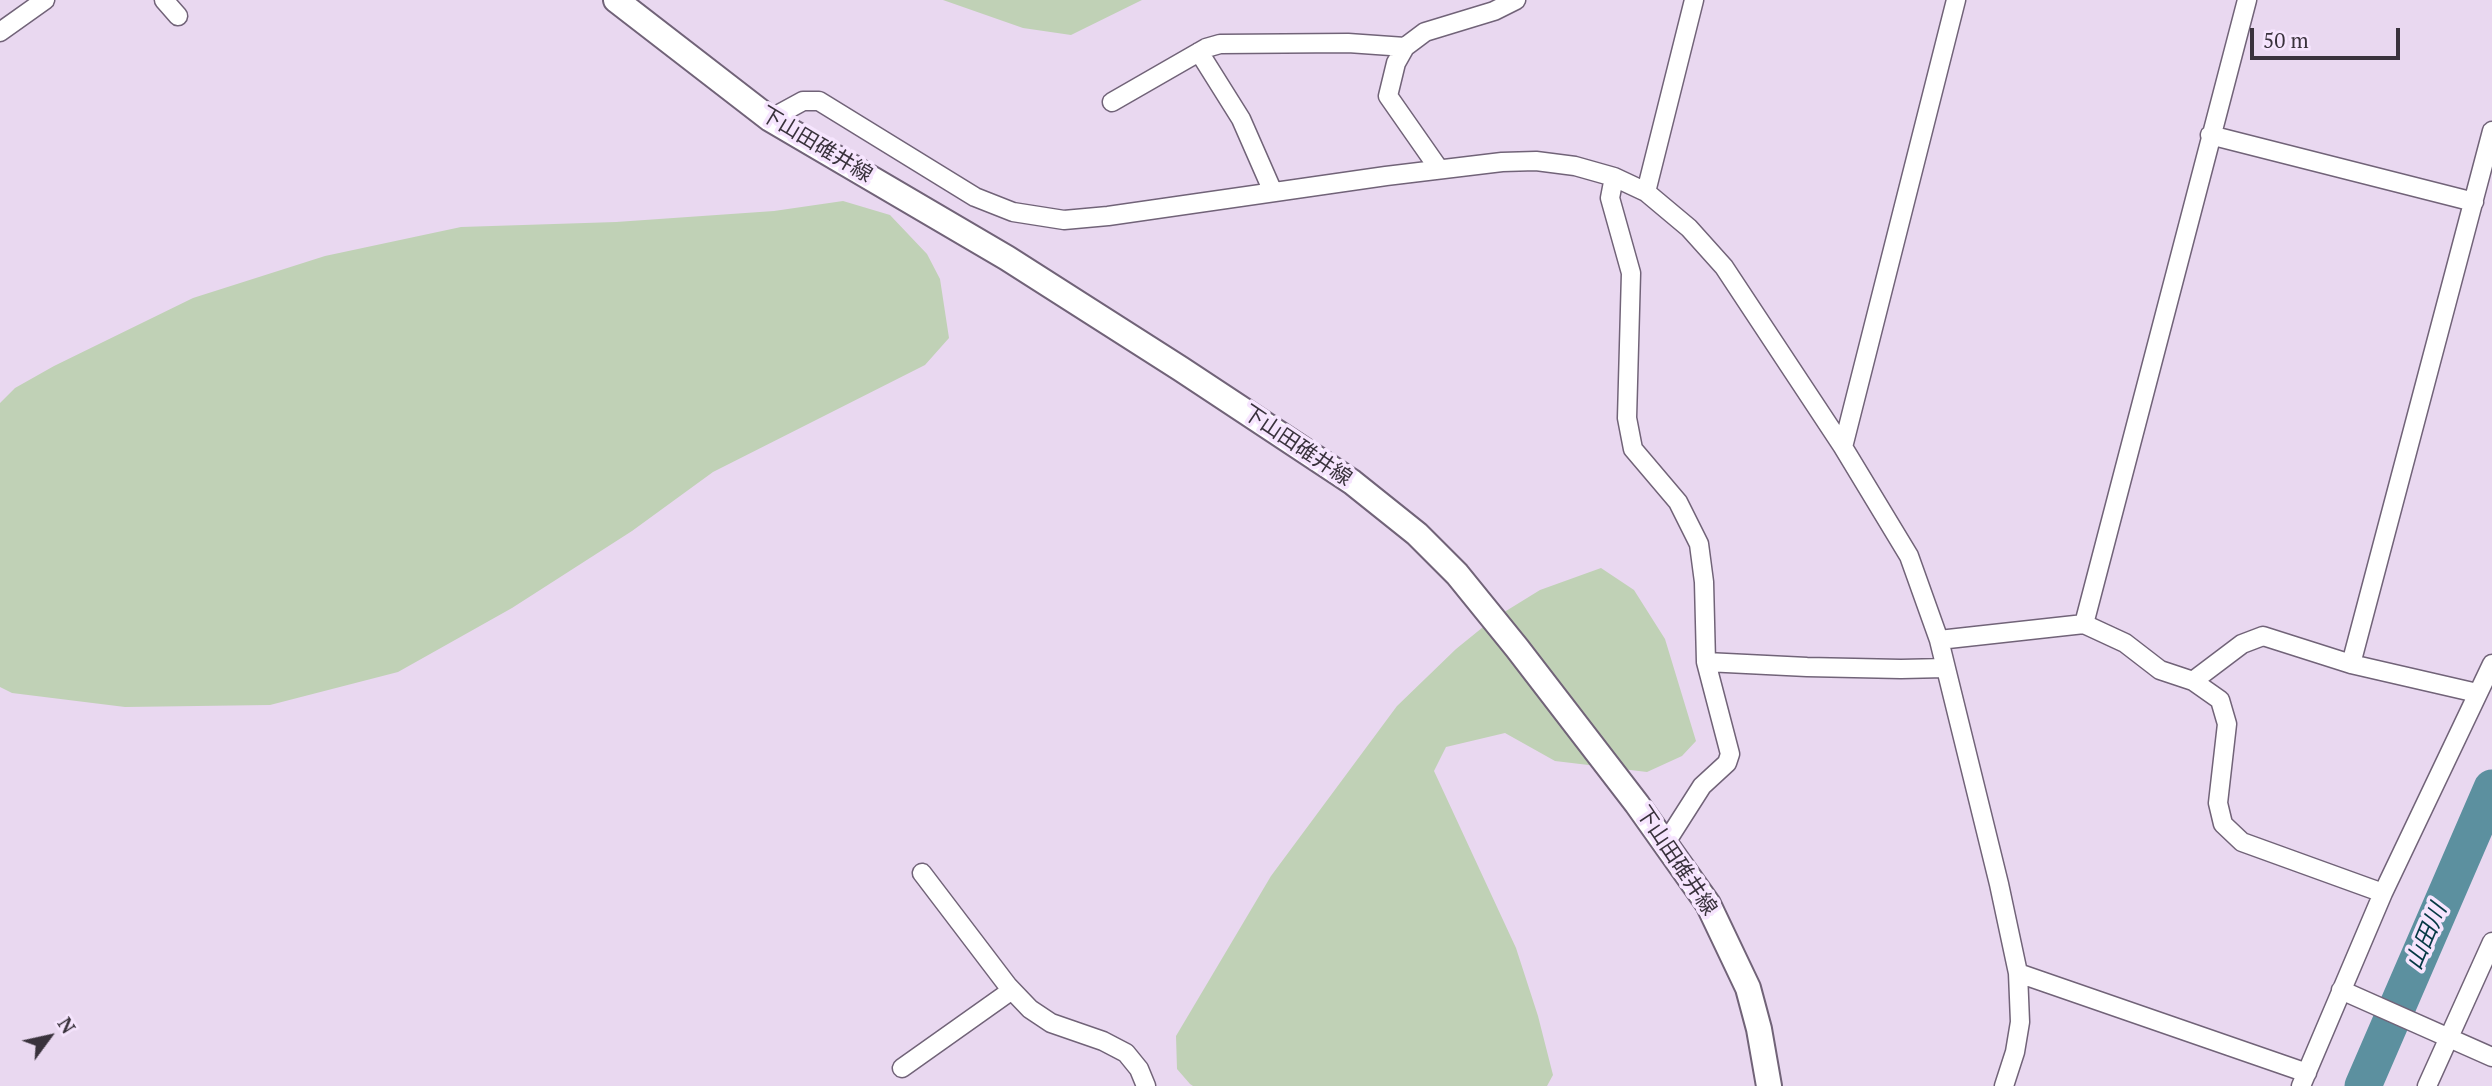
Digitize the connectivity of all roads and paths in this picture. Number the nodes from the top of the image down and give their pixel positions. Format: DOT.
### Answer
graph roads {
  1 [pos="45,0"];
  2 [pos="164,0"];
  3 [pos="616,0"];
  4 [pos="1516,0"];
  5 [pos="1694,0"];
  6 [pos="1956,0"];
  7 [pos="2247,0"];
  8 [pos="178,16"];
  9 [pos="0,32"];
  10 [pos="1405,47"];
  11 [pos="1199,52"];
  12 [pos="1112,102"];
  13 [pos="769,118"];
  14 [pos="2492,131"];
  15 [pos="2210,135"];
  16 [pos="1439,169"];
  17 [pos="1614,177"];
  18 [pos="1273,192"];
  19 [pos="1646,192"];
  20 [pos="2474,202"];
  21 [pos="1843,447"];
  22 [pos="2084,624"];
  23 [pos="1939,640"];
  24 [pos="1706,662"];
  25 [pos="2351,664"];
  26 [pos="2492,664"];
  27 [pos="1945,668"];
  28 [pos="2193,681"];
  29 [pos="2477,693"];
  30 [pos="1665,844"];
  31 [pos="922,873"];
  32 [pos="2383,893"];
  33 [pos="2492,942"];
  34 [pos="2018,973"];
  35 [pos="1012,990"];
  36 [pos="2347,993"];
  37 [pos="2448,1039"];
  38 [pos="2492,1057"];
  39 [pos="902,1069"];
  40 [pos="2304,1080"];
  41 [pos="1146,1086"];
  42 [pos="1769,1086"];
  43 [pos="2004,1086"];
  44 [pos="2427,1086"];
  1 -- 9 [label="street"];
  2 -- 8 [label="street"];
  3 -- 13 [label="main road, 下山田碓井線"];
  4 -- 10 [label="street"];
  5 -- 19 [label="street"];
  6 -- 21 [label="street"];
  7 -- 15 [label="street"];
  10 -- 11 [label="street"];
  10 -- 16 [label="street"];
  11 -- 12 [label="street"];
  11 -- 18 [label="street"];
  13 -- 18 [label="street"];
  13 -- 30 [label="main road, 下山田碓井線"];
  14 -- 20 [label="street"];
  15 -- 20 [label="street"];
  15 -- 22 [label="street"];
  16 -- 17 [label="street"];
  16 -- 18 [label="street"];
  17 -- 19 [label="street"];
  17 -- 24 [label="street"];
  19 -- 21 [label="street"];
  20 -- 25 [label="street"];
  21 -- 23 [label="street"];
  22 -- 23 [label="street"];
  22 -- 28 [label="street"];
  23 -- 27 [label="street"];
  24 -- 27 [label="street"];
  24 -- 30 [label="street"];
  25 -- 28 [label="street"];
  25 -- 29 [label="street"];
  26 -- 29 [label="street"];
  27 -- 34 [label="street"];
  28 -- 32 [label="street"];
  29 -- 32 [label="street"];
  30 -- 42 [label="main road, 下山田碓井線"];
  31 -- 35 [label="street"];
  32 -- 36 [label="street"];
  33 -- 37 [label="street"];
  34 -- 40 [label="street"];
  34 -- 43 [label="street"];
  35 -- 39 [label="street"];
  35 -- 41 [label="street"];
  36 -- 37 [label="street"];
  36 -- 40 [label="street"];
  37 -- 38 [label="street"];
  37 -- 44 [label="street"];
}
